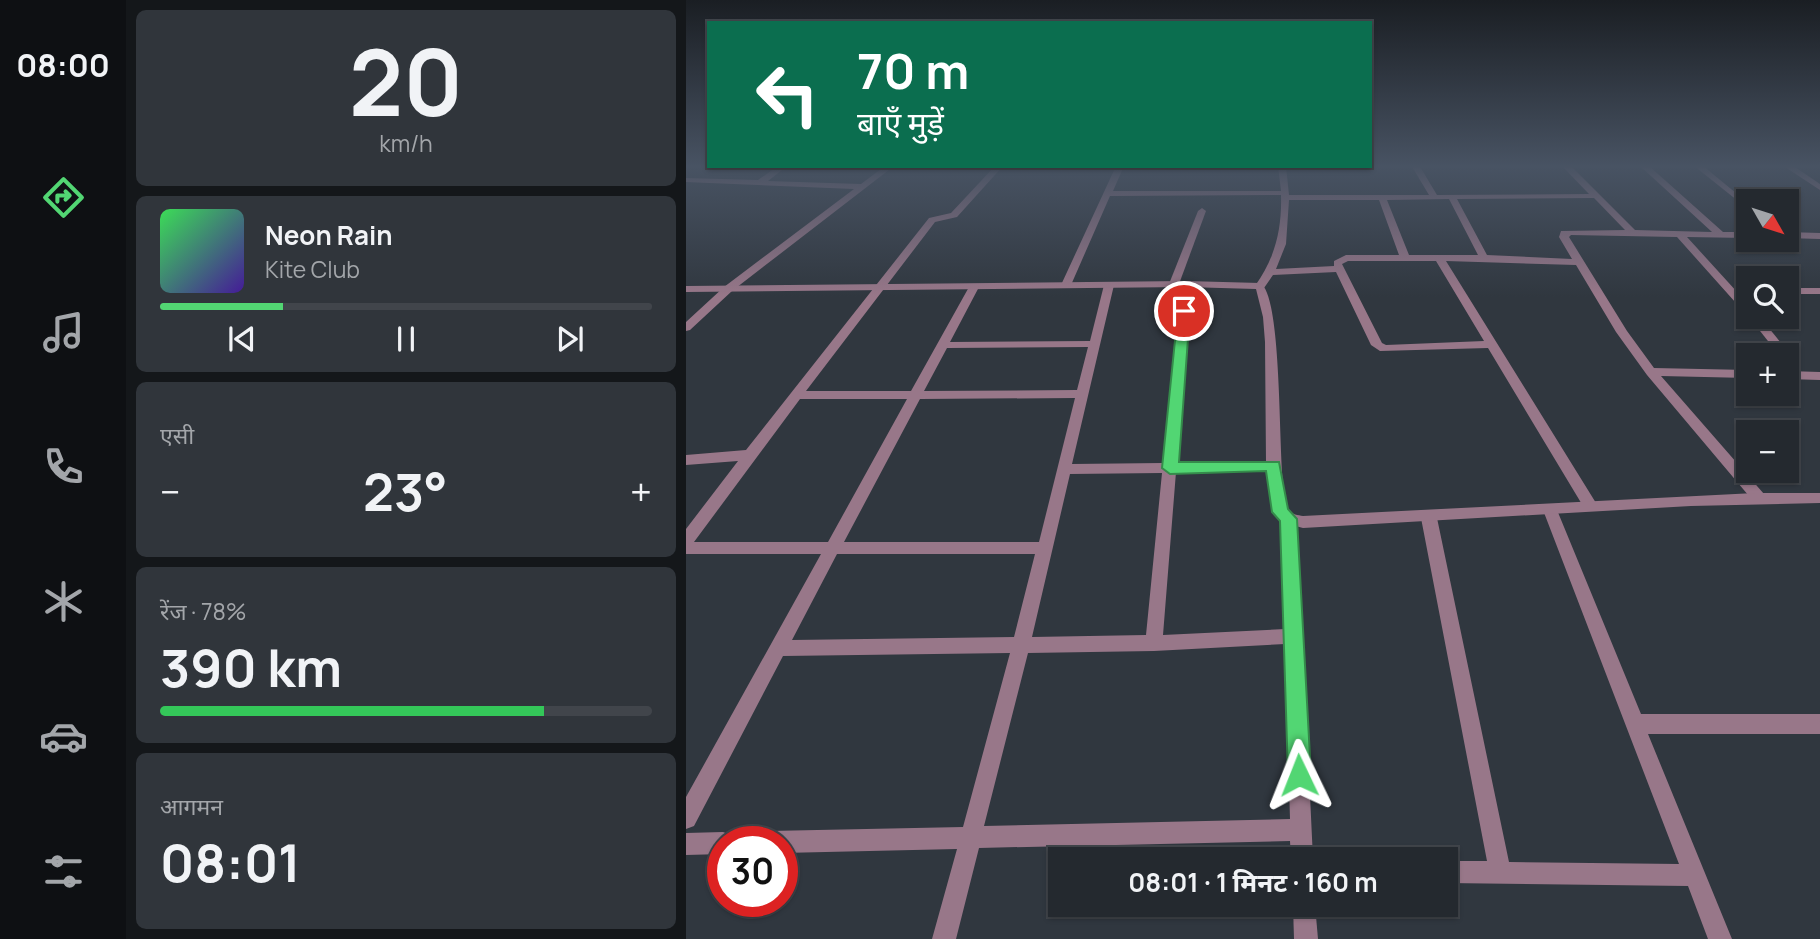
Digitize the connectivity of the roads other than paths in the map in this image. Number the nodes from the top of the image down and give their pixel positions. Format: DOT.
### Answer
graph roads {
  1 [pos="835,209"];
  2 [pos="960,209"];
  3 [pos="1100,209"];
  4 [pos="1285,209"];
  5 [pos="1386,209"];
  6 [pos="1458,209"];
  7 [pos="1608,209"];
  8 [pos="1692,209"];
  9 [pos="1202,211"];
  10 [pos="1633,232"];
  11 [pos="1679,233"];
  12 [pos="1720,234"];
  13 [pos="1736,235"];
  14 [pos="1799,235"];
  15 [pos="1820,236"];
  16 [pos="1405,258"];
  17 [pos="1439,258"];
  18 [pos="1484,258"];
  19 [pos="1581,262"];
  20 [pos="1338,269"];
  21 [pos="1272,272"];
  22 [pos="1180,284"];
  23 [pos="1066,285"];
  24 [pos="1109,285"];
  25 [pos="974,286"];
  26 [pos="1260,286"];
  27 [pos="878,287"];
  28 [pos="686,289"];
  29 [pos="728,289"];
  30 [pos="1732,290"];
  31 [pos="1736,290"];
  32 [pos="1799,291"];
  33 [pos="1820,291"];
  34 [pos="1736,295"];
  35 [pos="686,328"];
  36 [pos="1764,329"];
  37 [pos="1775,343"];
  38 [pos="1095,344"];
  39 [pos="1492,344"];
  40 [pos="941,345"];
  41 [pos="1651,372"];
  42 [pos="1799,372"];
  43 [pos="1736,374"];
  44 [pos="1801,375"];
  45 [pos="1820,376"];
  46 [pos="914,393"];
  47 [pos="1081,394"];
  48 [pos="796,395"];
  49 [pos="750,455"];
  50 [pos="686,460"];
  51 [pos="1273,466"];
  52 [pos="1170,468"];
  53 [pos="1065,469"];
  54 [pos="1759,498"];
  55 [pos="1820,498"];
  56 [pos="1591,507"];
  57 [pos="1550,510"];
  58 [pos="1429,518"];
  59 [pos="1289,519"];
  60 [pos="686,541"];
  61 [pos="686,548"];
  62 [pos="1045,548"];
  63 [pos="831,549"];
  64 [pos="1293,636"];
  65 [pos="1154,643"];
  66 [pos="1021,646"];
  67 [pos="780,648"];
  68 [pos="1636,724"];
  69 [pos="1820,724"];
  70 [pos="686,818"];
  71 [pos="1301,830"];
  72 [pos="970,835"];
  73 [pos="798,841"];
  74 [pos="707,843"];
  75 [pos="686,844"];
  76 [pos="1302,847"];
  77 [pos="1458,872"];
  78 [pos="1500,873"];
  79 [pos="1694,875"];
  80 [pos="1305,917"];
  81 [pos="944,939"];
  82 [pos="1306,939"];
  83 [pos="1720,939"];
  1 -- 29 [label="street"];
  2 -- 27 [label="street"];
  3 -- 23 [label="street"];
  4 -- 21 [label="street"];
  5 -- 16 [label="street"];
  6 -- 18 [label="street"];
  7 -- 10 [label="street"];
  8 -- 12 [label="street"];
  9 -- 22 [label="street"];
  10 -- 11 [label="street"];
  10 -- 19 [label="street"];
  11 -- 12 [label="street"];
  11 -- 30 [label="street"];
  12 -- 13 [label="street"];
  14 -- 15 [label="street"];
  16 -- 17 [label="street"];
  16 -- 20 [label="street"];
  17 -- 18 [label="street"];
  17 -- 39 [label="street"];
  18 -- 19 [label="street"];
  19 -- 41 [label="street"];
  20 -- 21 [label="street"];
  20 -- 39 [label="street"];
  21 -- 26 [label="street"];
  22 -- 24 [label="street"];
  22 -- 26 [label="street"];
  22 -- 52 [label="street"];
  23 -- 24 [label="street"];
  23 -- 25 [label="street"];
  24 -- 38 [label="street"];
  25 -- 27 [label="street"];
  25 -- 40 [label="street"];
  26 -- 51 [label="street"];
  27 -- 29 [label="street"];
  27 -- 48 [label="street"];
  28 -- 29 [label="street"];
  29 -- 35 [label="street"];
  30 -- 31 [label="street"];
  30 -- 34 [label="street"];
  32 -- 33 [label="street"];
  36 -- 37 [label="street"];
  38 -- 40 [label="street"];
  38 -- 47 [label="street"];
  39 -- 56 [label="street"];
  40 -- 46 [label="street"];
  41 -- 43 [label="street"];
  41 -- 54 [label="street"];
  42 -- 44 [label="street"];
  44 -- 45 [label="street"];
  46 -- 47 [label="street"];
  46 -- 48 [label="street"];
  46 -- 63 [label="street"];
  47 -- 53 [label="street"];
  48 -- 49 [label="street"];
  49 -- 50 [label="street"];
  49 -- 60 [label="street"];
  51 -- 52 [label="street"];
  51 -- 59 [label="street"];
  52 -- 53 [label="street"];
  52 -- 65 [label="street"];
  53 -- 62 [label="street"];
  54 -- 55 [label="street"];
  54 -- 56 [label="street"];
  56 -- 57 [label="street"];
  57 -- 58 [label="street"];
  57 -- 68 [label="street"];
  58 -- 59 [label="street"];
  58 -- 78 [label="street"];
  59 -- 64 [label="street"];
  61 -- 63 [label="street"];
  62 -- 63 [label="street"];
  62 -- 66 [label="street"];
  63 -- 67 [label="street"];
  64 -- 65 [label="street"];
  64 -- 71 [label="street"];
  65 -- 66 [label="street"];
  66 -- 67 [label="street"];
  66 -- 72 [label="street"];
  67 -- 70 [label="street"];
  68 -- 69 [label="street"];
  68 -- 79 [label="street"];
  71 -- 72 [label="street"];
  71 -- 76 [label="street"];
  72 -- 73 [label="street"];
  72 -- 81 [label="street"];
  74 -- 75 [label="street"];
  77 -- 78 [label="street"];
  78 -- 79 [label="street"];
  79 -- 83 [label="street"];
  80 -- 82 [label="street"];
}
